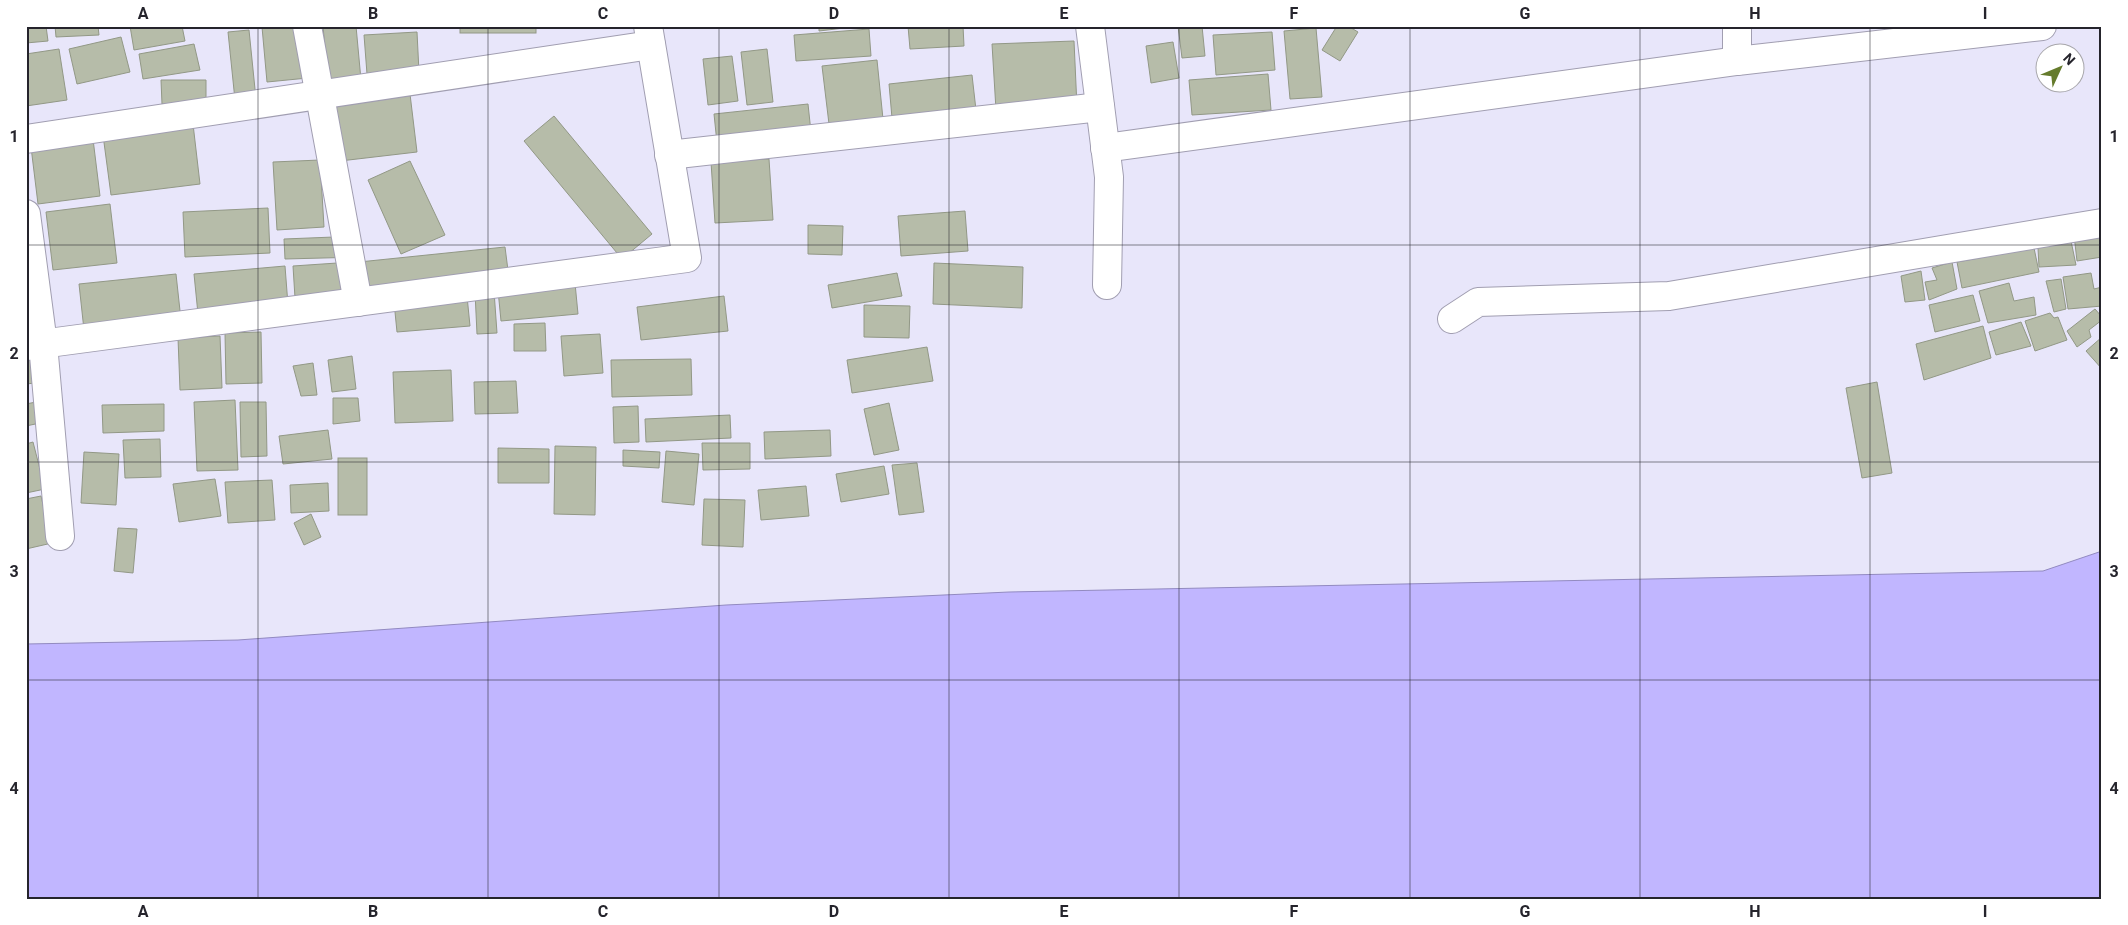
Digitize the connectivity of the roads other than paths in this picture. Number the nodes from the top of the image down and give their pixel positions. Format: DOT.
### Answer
graph roads {
  1 [pos="307,26"];
  2 [pos="1090,26"];
  3 [pos="1737,26"];
  4 [pos="2042,26"];
  5 [pos="649,35"];
  6 [pos="1738,61"];
  7 [pos="320,94"];
  8 [pos="1100,107"];
  9 [pos="26,139"];
  10 [pos="1105,148"];
  11 [pos="669,155"];
  12 [pos="26,214"];
  13 [pos="2102,223"];
  14 [pos="1107,285"];
  15 [pos="358,302"];
  16 [pos="1452,319"];
  17 [pos="34,345"];
  18 [pos="60,536"];
  1 -- 7 [label="street"];
  2 -- 8 [label="street"];
  3 -- 6 [label="street"];
  4 -- 6 [label="street"];
  5 -- 7 [label="street"];
  5 -- 11 [label="street"];
  6 -- 10 [label="street"];
  7 -- 9 [label="street"];
  7 -- 15 [label="street"];
  8 -- 10 [label="street"];
  8 -- 11 [label="street"];
  10 -- 14 [label="street"];
  11 -- 15 [label="street"];
  12 -- 17 [label="street"];
  13 -- 16 [label="street"];
  15 -- 17 [label="street"];
  17 -- 18 [label="street"];
}
